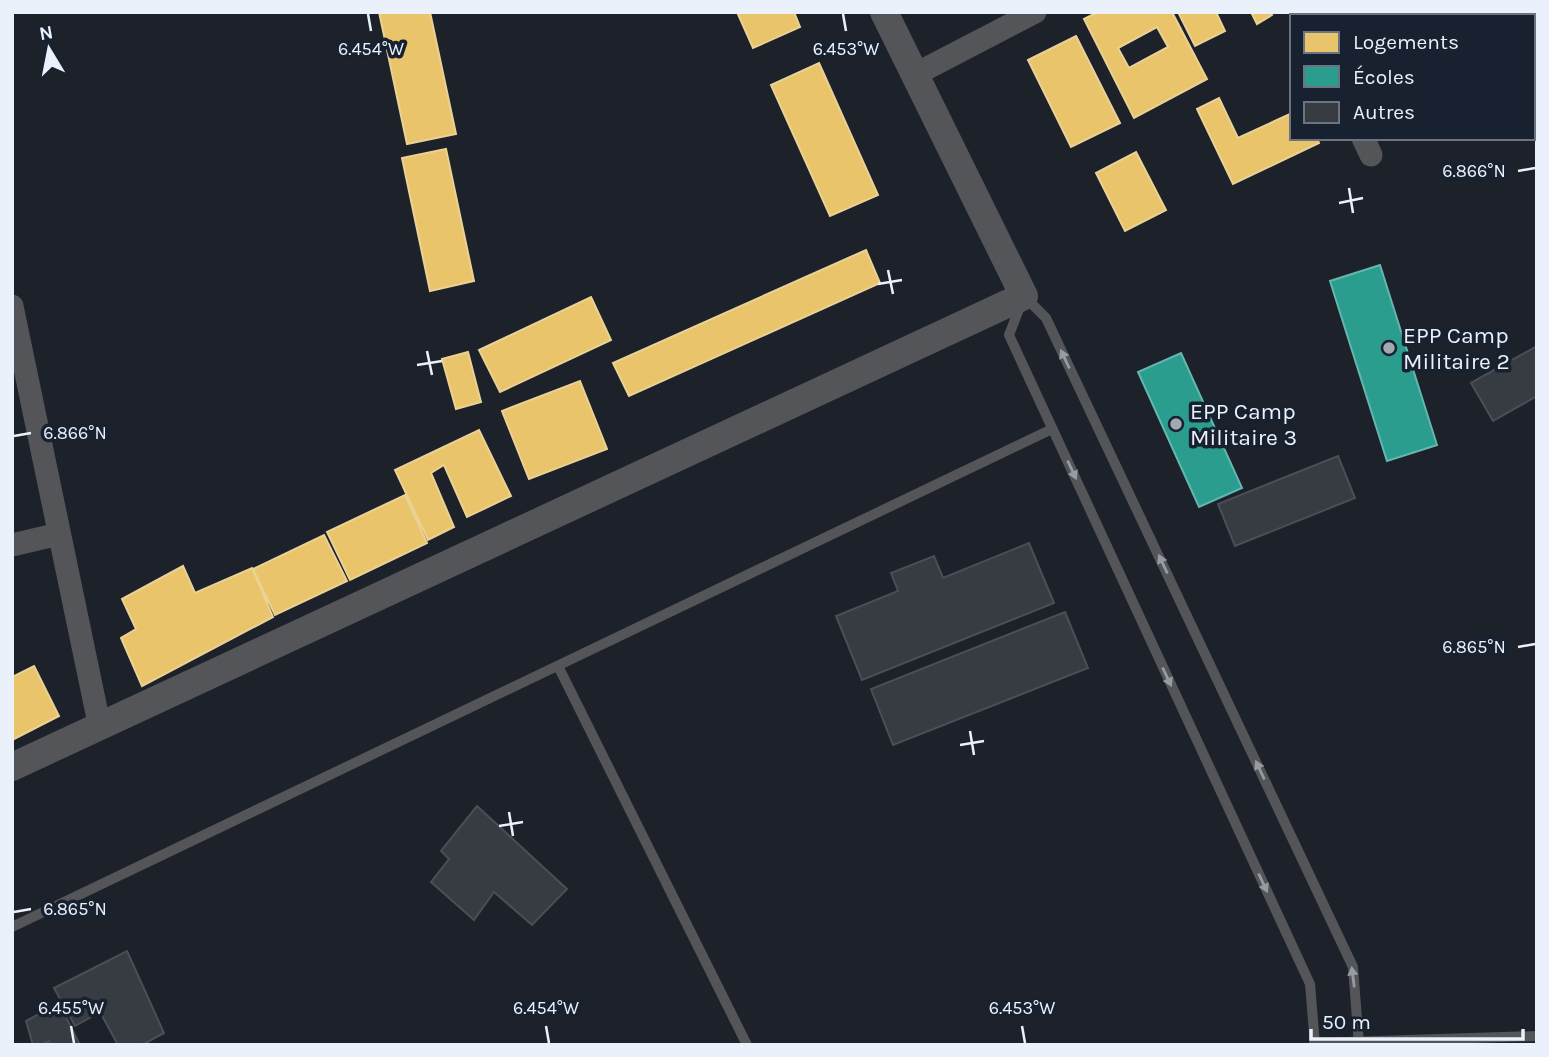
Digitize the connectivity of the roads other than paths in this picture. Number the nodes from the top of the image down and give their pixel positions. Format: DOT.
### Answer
graph roads {
  1 [pos="884,12"];
  2 [pos="1035,12"];
  3 [pos="914,75"];
  4 [pos="1024,296"];
  5 [pos="12,306"];
  6 [pos="1052,429"];
  7 [pos="59,534"];
  8 [pos="12,545"];
  9 [pos="558,666"];
  10 [pos="100,728"];
  11 [pos="12,767"];
  12 [pos="12,927"];
  13 [pos="1537,1036"];
  14 [pos="1359,1043"];
  15 [pos="1315,1044"];
  16 [pos="747,1045"];
  1 -- 3 [label="street"];
  2 -- 3 [label="street"];
  3 -- 4 [label="street"];
  4 -- 6 [label="lane"];
  4 -- 10 [label="street"];
  14 -- 4 [label="lane, one-way"];
  5 -- 7 [label="street"];
  6 -- 9 [label="lane"];
  6 -- 15 [label="lane, one-way"];
  7 -- 8 [label="street"];
  7 -- 10 [label="street"];
  9 -- 12 [label="lane"];
  9 -- 16 [label="lane"];
  10 -- 11 [label="street"];
  13 -- 14 [label="lane"];
  14 -- 15 [label="lane"];
}
